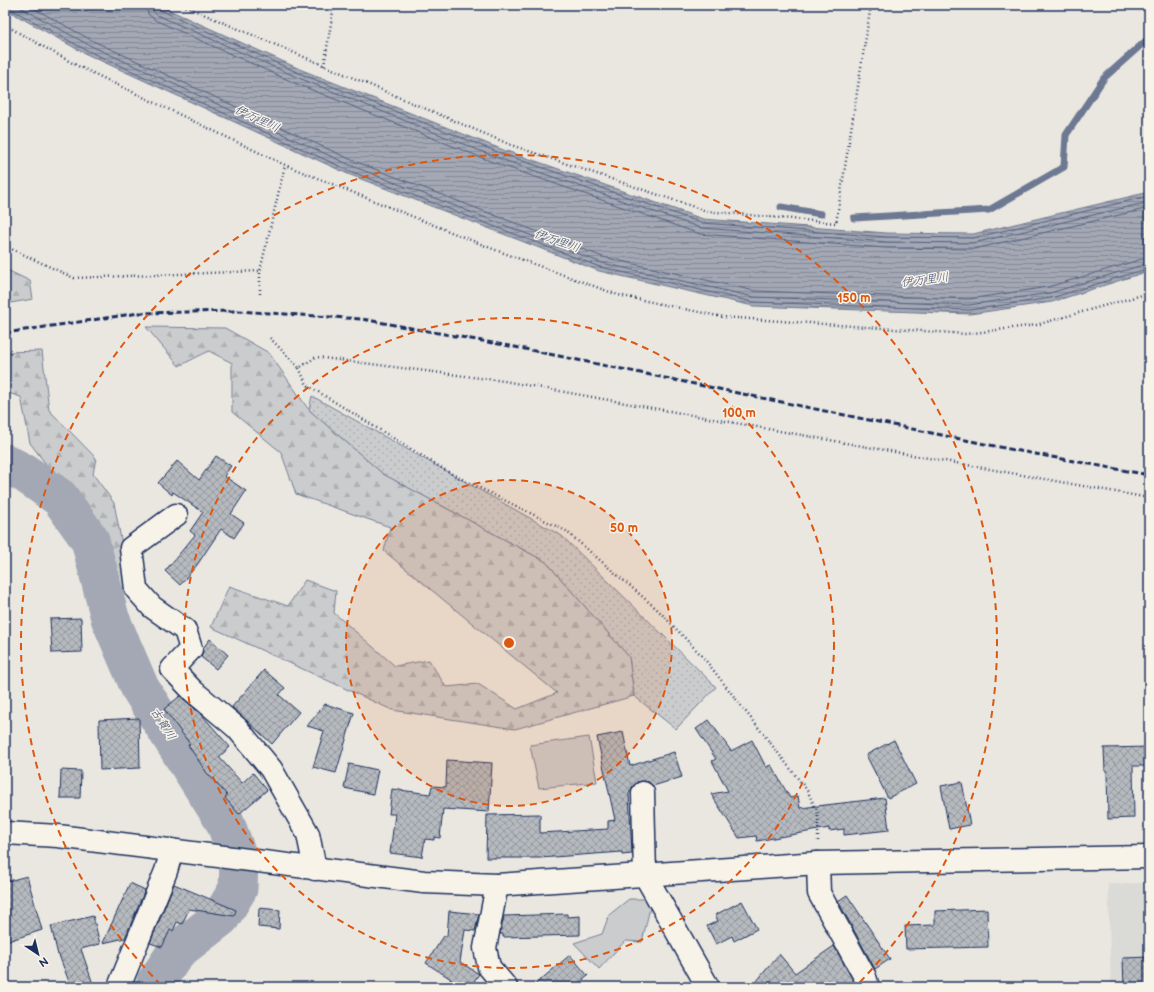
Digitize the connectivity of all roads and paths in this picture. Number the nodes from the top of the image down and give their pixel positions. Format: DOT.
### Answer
graph roads {
  1 [pos="182,5"];
  2 [pos="334,5"];
  3 [pos="871,5"];
  4 [pos="5,25"];
  5 [pos="324,66"];
  6 [pos="285,164"];
  7 [pos="5,246"];
  8 [pos="260,271"];
  9 [pos="1149,293"];
  10 [pos="260,294"];
  11 [pos="270,338"];
  12 [pos="299,368"];
  13 [pos="1149,498"];
  14 [pos="176,514"];
  15 [pos="643,793"];
  16 [pos="5,833"];
  17 [pos="172,850"];
  18 [pos="1149,856"];
  19 [pos="818,863"];
  20 [pos="315,868"];
  21 [pos="645,874"];
  22 [pos="497,884"];
  23 [pos="119,987"];
  24 [pos="506,987"];
  25 [pos="708,987"];
  26 [pos="868,987"];
  1 -- 5 [label="path"];
  2 -- 5 [label="path"];
  3 -- 5 [label="path"];
  4 -- 6 [label="path"];
  6 -- 8 [label="path"];
  6 -- 9 [label="path"];
  7 -- 8 [label="path"];
  8 -- 10 [label="path"];
  11 -- 12 [label="path"];
  12 -- 13 [label="path"];
  12 -- 19 [label="path"];
  14 -- 20 [label="street"];
  15 -- 21 [label="street"];
  16 -- 17 [label="street"];
  17 -- 20 [label="street"];
  17 -- 23 [label="street"];
  18 -- 19 [label="street"];
  19 -- 21 [label="street"];
  19 -- 26 [label="street"];
  20 -- 22 [label="street"];
  21 -- 22 [label="street"];
  21 -- 25 [label="street"];
  22 -- 24 [label="street"];
}
